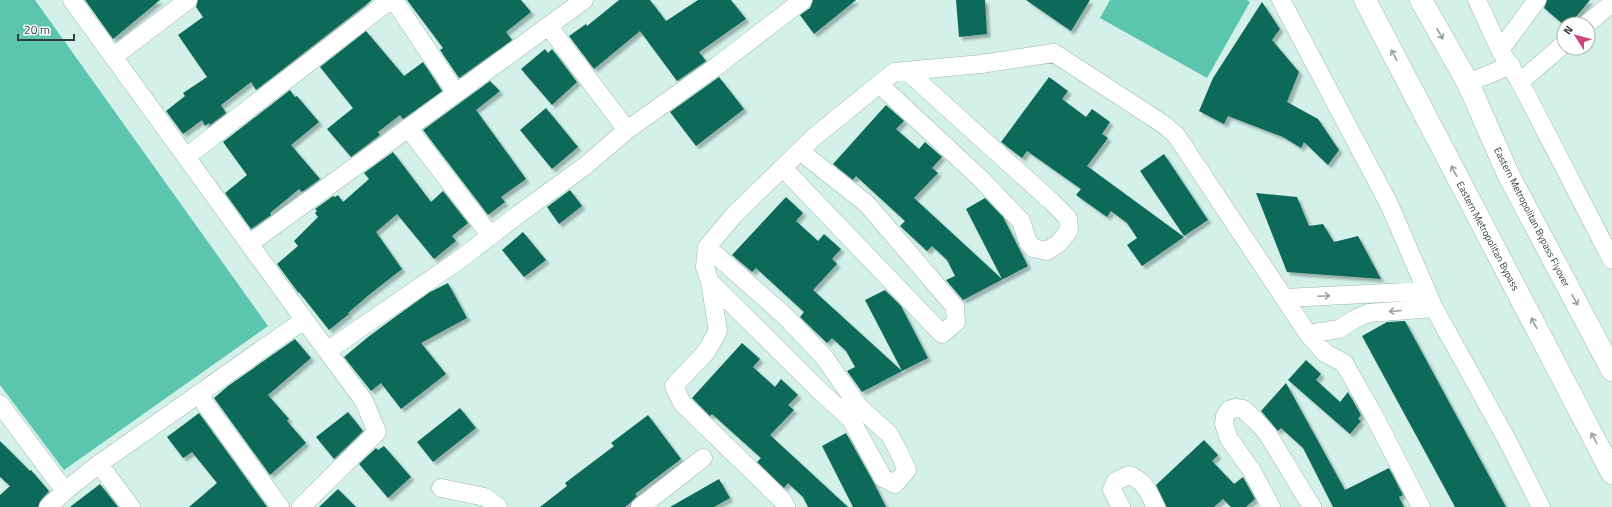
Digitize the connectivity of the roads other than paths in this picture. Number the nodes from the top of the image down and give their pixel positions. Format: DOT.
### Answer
graph roads {
  1 [pos="72,0"];
  2 [pos="188,0"];
  3 [pos="390,0"];
  4 [pos="394,0"];
  5 [pos="584,0"];
  6 [pos="802,0"];
  7 [pos="1281,0"];
  8 [pos="1364,0"];
  9 [pos="1421,0"];
  10 [pos="1477,0"];
  11 [pos="1538,0"];
  12 [pos="1612,3"];
  13 [pos="1596,16"];
  14 [pos="549,27"];
  15 [pos="1500,50"];
  16 [pos="1556,51"];
  17 [pos="113,57"];
  18 [pos="1511,65"];
  19 [pos="908,71"];
  20 [pos="1520,82"];
  21 [pos="1468,83"];
  22 [pos="879,84"];
  23 [pos="456,94"];
  24 [pos="408,128"];
  25 [pos="627,130"];
  26 [pos="800,150"];
  27 [pos="186,156"];
  28 [pos="783,168"];
  29 [pos="491,236"];
  30 [pos="249,244"];
  31 [pos="707,247"];
  32 [pos="1612,260"];
  33 [pos="710,282"];
  34 [pos="1426,291"];
  35 [pos="1285,298"];
  36 [pos="1434,308"];
  37 [pos="304,320"];
  38 [pos="1308,334"];
  39 [pos="327,351"];
  40 [pos="1612,370"];
  41 [pos="198,394"];
  42 [pos="2,410"];
  43 [pos="703,458"];
  44 [pos="99,464"];
  45 [pos="1612,473"];
  46 [pos="441,488"];
  47 [pos="65,491"];
  48 [pos="48,507"];
  49 [pos="131,507"];
  50 [pos="280,507"];
  51 [pos="301,507"];
  52 [pos="498,507"];
  53 [pos="640,507"];
  54 [pos="786,507"];
  55 [pos="1121,507"];
  56 [pos="1156,507"];
  57 [pos="1271,507"];
  58 [pos="1312,507"];
  59 [pos="1421,507"];
  60 [pos="1541,507"];
  1 -- 17 [label="street"];
  2 -- 17 [label="street"];
  3 -- 27 [label="street"];
  4 -- 23 [label="street"];
  5 -- 14 [label="street"];
  6 -- 25 [label="street"];
  7 -- 34 [label="street"];
  45 -- 8 [label="main road, Eastern Metropolitan Bypass, one-way"];
  9 -- 21 [label="main road, Eastern Metropolitan Bypass Flyover, one-way"];
  10 -- 15 [label="street"];
  11 -- 15 [label="street"];
  12 -- 13 [label="street"];
  14 -- 23 [label="street"];
  14 -- 25 [label="street"];
  15 -- 18 [label="street"];
  16 -- 20 [label="street"];
  17 -- 27 [label="street"];
  18 -- 20 [label="street"];
  18 -- 21 [label="street"];
  19 -- 22 [label="street"];
  19 -- 22 [label="street"];
  19 -- 35 [label="street"];
  20 -- 32 [label="street"];
  21 -- 40 [label="main road, Eastern Metropolitan Bypass Flyover, one-way"];
  22 -- 26 [label="street"];
  23 -- 24 [label="street"];
  24 -- 29 [label="street"];
  24 -- 30 [label="street"];
  25 -- 29 [label="street"];
  26 -- 28 [label="street"];
  26 -- 28 [label="street"];
  27 -- 30 [label="street"];
  28 -- 31 [label="street"];
  29 -- 39 [label="street"];
  30 -- 37 [label="street"];
  31 -- 33 [label="street"];
  31 -- 33 [label="street"];
  33 -- 54 [label="street"];
  35 -- 34 [label="street, one-way"];
  34 -- 36 [label="street"];
  35 -- 38 [label="street"];
  36 -- 38 [label="street, one-way"];
  36 -- 60 [label="street"];
  37 -- 39 [label="street"];
  37 -- 41 [label="street"];
  38 -- 59 [label="street"];
  39 -- 51 [label="street"];
  41 -- 44 [label="street"];
  41 -- 50 [label="street"];
  42 -- 47 [label="street"];
  43 -- 53 [label="street"];
  44 -- 47 [label="street"];
  44 -- 49 [label="street"];
  46 -- 52 [label="street"];
  47 -- 48 [label="street"];
  55 -- 56 [label="street"];
  57 -- 58 [label="street"];
}
